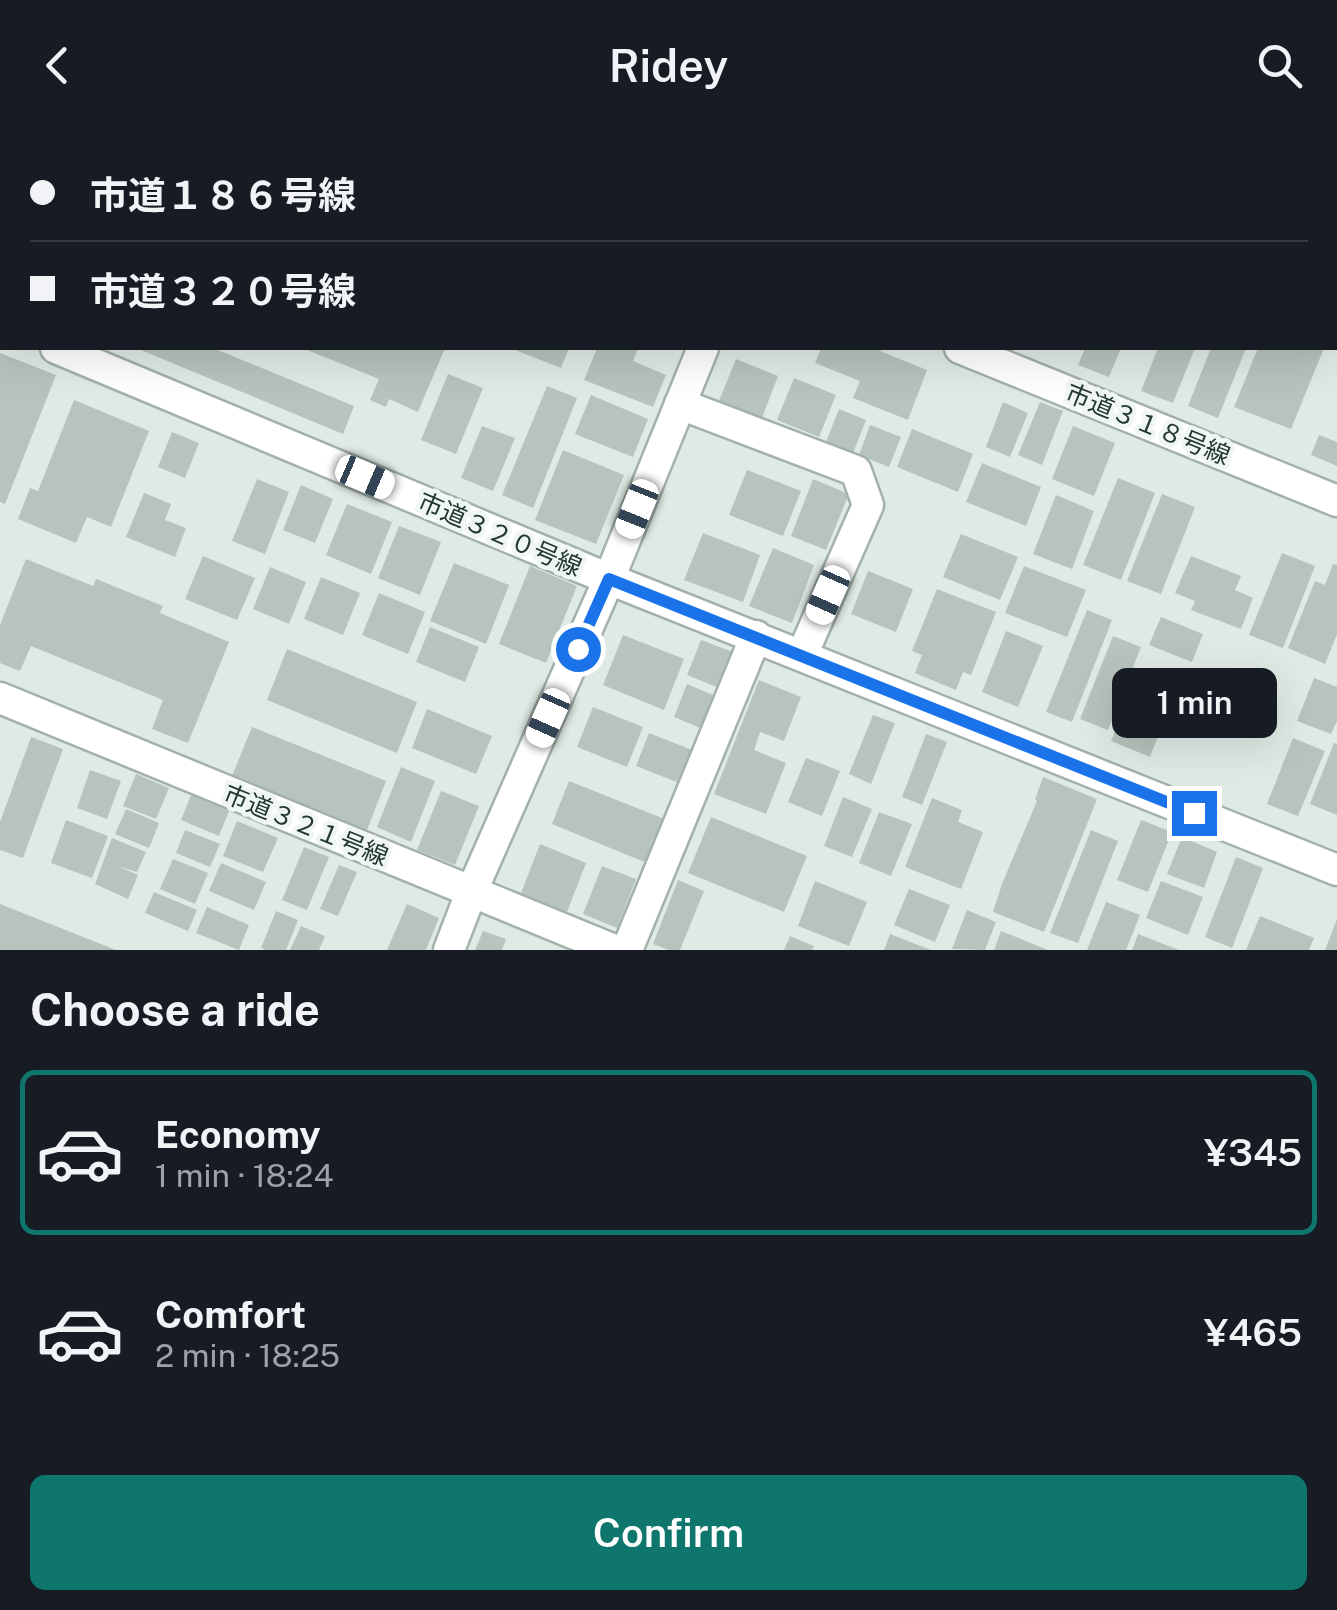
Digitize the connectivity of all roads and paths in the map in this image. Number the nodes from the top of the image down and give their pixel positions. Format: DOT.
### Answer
graph roads {
  1 [pos="61,350"];
  2 [pos="702,350"];
  3 [pos="965,350"];
  4 [pos="680,404"];
  5 [pos="1337,502"];
  6 [pos="609,579"];
  7 [pos="756,636"];
  8 [pos="802,655"];
  9 [pos="0,698"];
  10 [pos="1337,870"];
  11 [pos="471,893"];
  12 [pos="449,950"];
  13 [pos="614,950"];
  14 [pos="627,950"];
  1 -- 6 [label="street, 市道３２０号線"];
  2 -- 4 [label="street"];
  3 -- 5 [label="street, 市道３１８号線"];
  4 -- 6 [label="street"];
  4 -- 8 [label="street"];
  6 -- 7 [label="street, 市道３２０号線"];
  6 -- 11 [label="street"];
  7 -- 8 [label="street, 市道３２０号線"];
  7 -- 14 [label="street"];
  8 -- 10 [label="street, 市道３２０号線"];
  9 -- 11 [label="street, 市道３２１号線"];
  11 -- 12 [label="street"];
  11 -- 13 [label="street, 市道３２１号線"];
}
